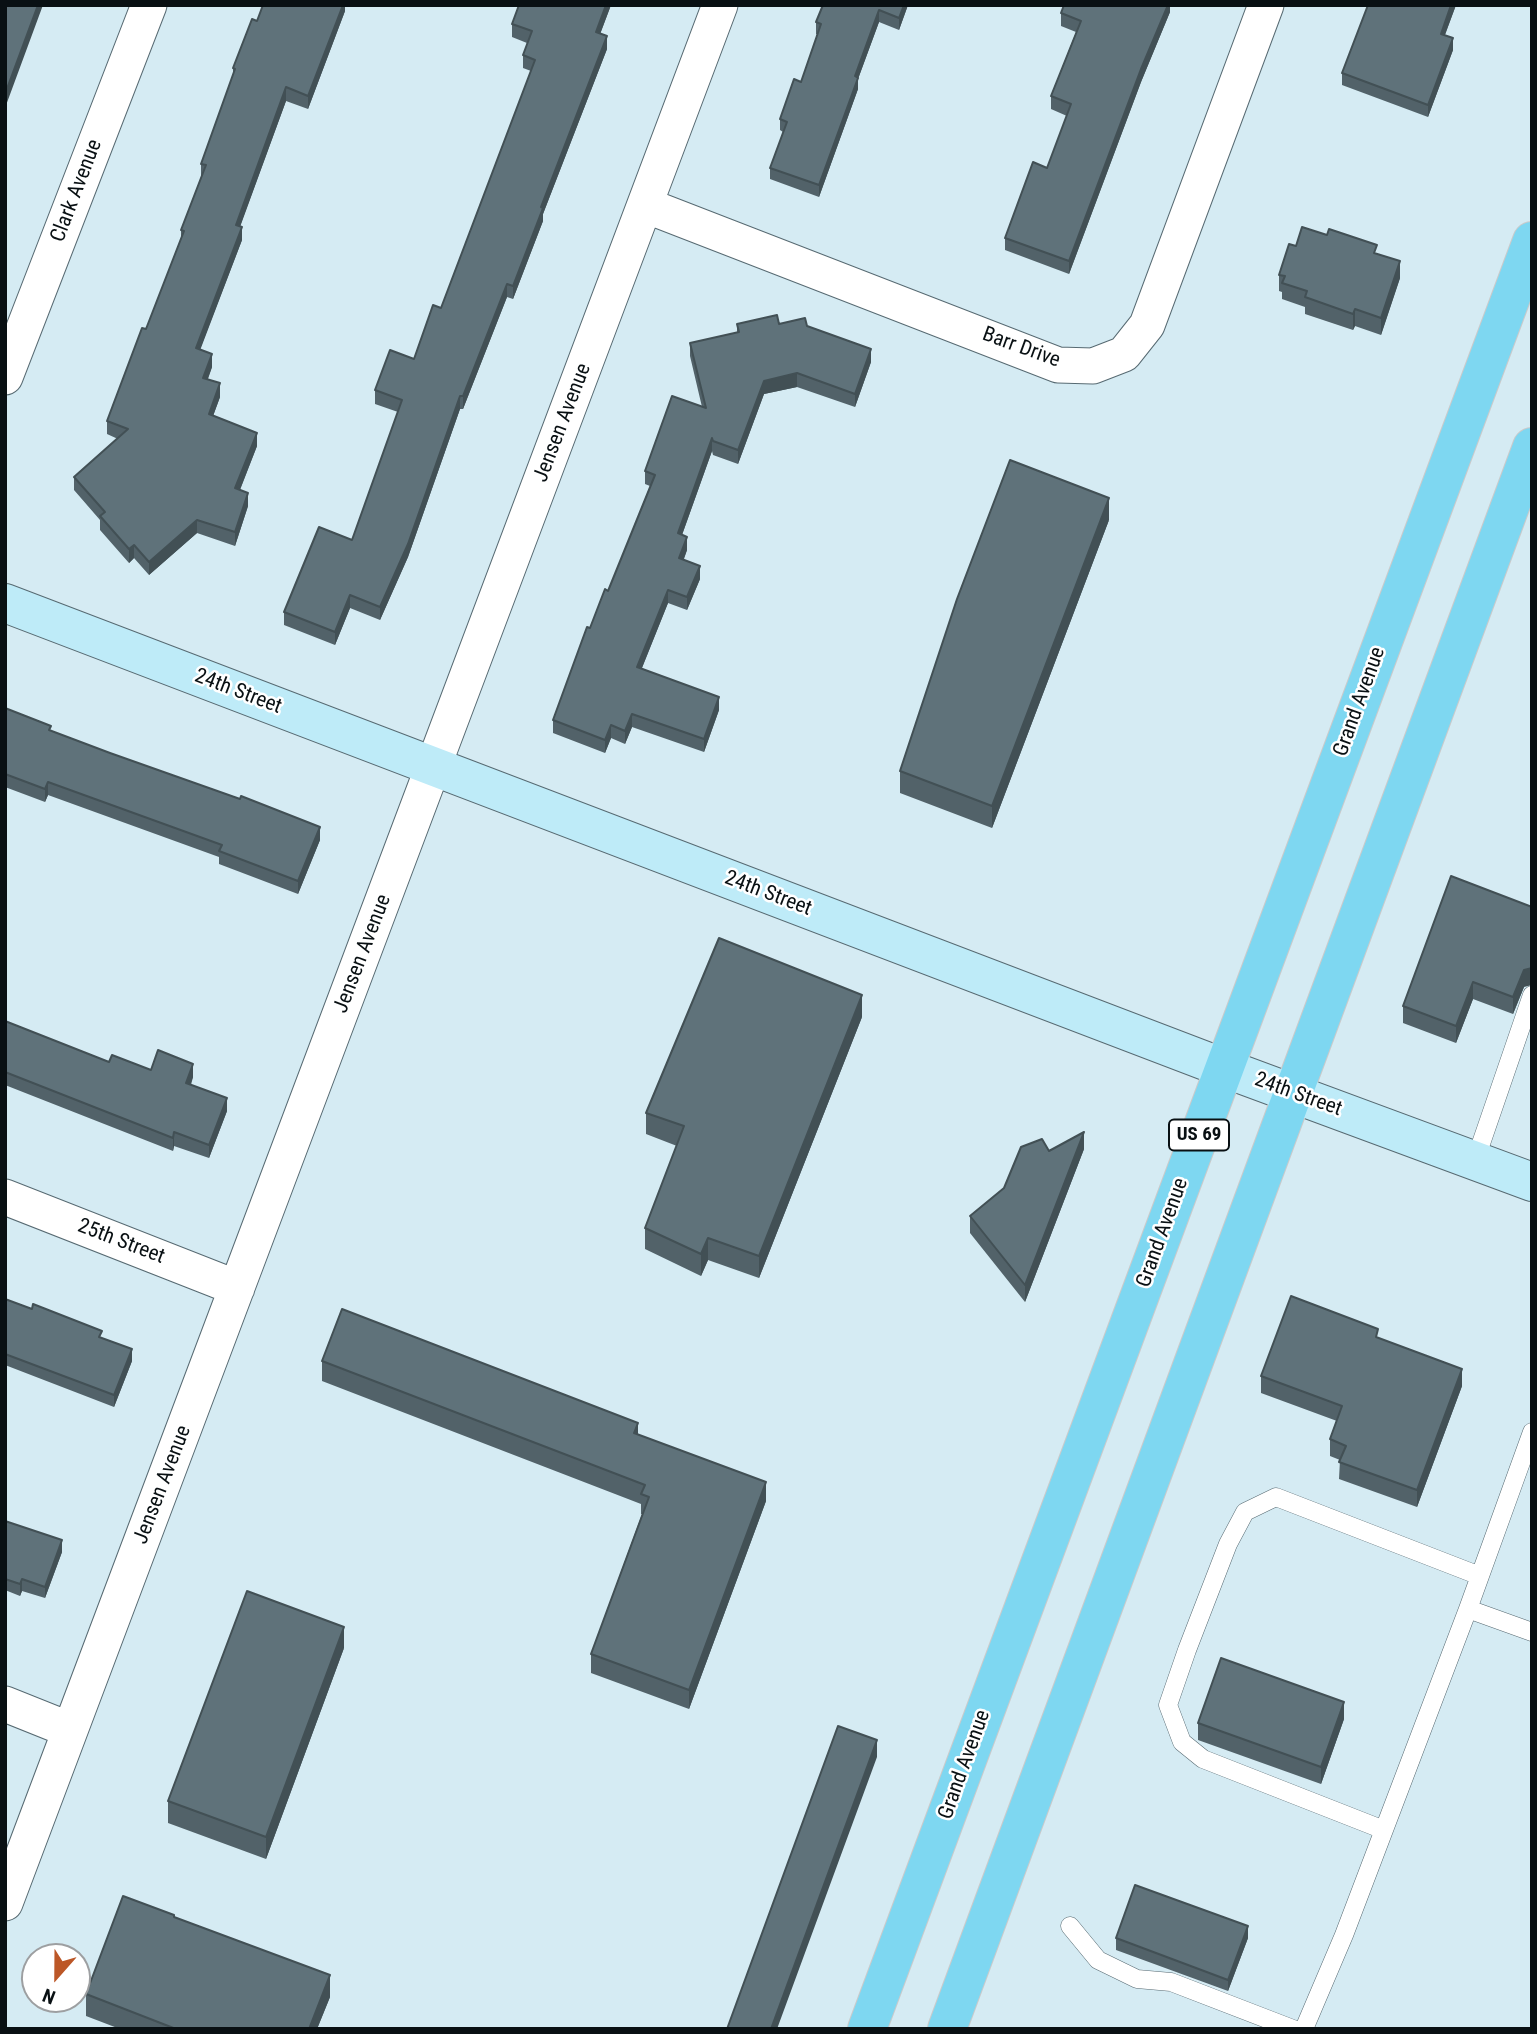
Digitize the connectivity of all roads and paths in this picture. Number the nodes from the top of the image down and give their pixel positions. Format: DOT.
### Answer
graph roads {
  1 [pos="149,5"];
  2 [pos="720,5"];
  3 [pos="1266,5"];
  4 [pos="645,205"];
  5 [pos="1532,241"];
  6 [pos="5,377"];
  7 [pos="1532,447"];
  8 [pos="5,603"];
  9 [pos="433,767"];
  10 [pos="1532,995"];
  11 [pos="1224,1068"];
  12 [pos="1293,1093"];
  13 [pos="1475,1161"];
  14 [pos="1532,1182"];
  15 [pos="5,1197"];
  16 [pos="237,1288"];
  17 [pos="1532,1432"];
  18 [pos="1480,1576"];
  19 [pos="1468,1609"];
  20 [pos="1532,1632"];
  21 [pos="5,1704"];
  22 [pos="70,1730"];
  23 [pos="1384,1830"];
  24 [pos="5,1903"];
  25 [pos="1069,1926"];
  26 [pos="867,2029"];
  27 [pos="947,2029"];
  28 [pos="1293,2029"];
  29 [pos="1304,2029"];
  1 -- 6 [label="street, Clark Avenue"];
  2 -- 4 [label="street, Jensen Avenue"];
  3 -- 4 [label="street, Barr Drive"];
  4 -- 9 [label="street, Jensen Avenue"];
  5 -- 11 [label="main road, Grand Avenue / US 69"];
  7 -- 12 [label="main road"];
  8 -- 9 [label="main road, 24th Street"];
  9 -- 11 [label="main road, 24th Street"];
  9 -- 16 [label="street, Jensen Avenue"];
  10 -- 13 [label="lane"];
  11 -- 12 [label="main road, 24th Street"];
  11 -- 26 [label="main road, Grand Avenue / US 69"];
  12 -- 13 [label="main road, 24th Street"];
  12 -- 27 [label="main road"];
  13 -- 14 [label="main road, 24th Street"];
  15 -- 16 [label="street, 25th Street"];
  16 -- 22 [label="street, Jensen Avenue"];
  17 -- 18 [label="lane"];
  18 -- 19 [label="lane"];
  18 -- 23 [label="lane"];
  19 -- 20 [label="lane"];
  19 -- 23 [label="lane"];
  21 -- 22 [label="street"];
  22 -- 24 [label="street, Jensen Avenue"];
  23 -- 29 [label="lane"];
  25 -- 28 [label="lane"];
}
